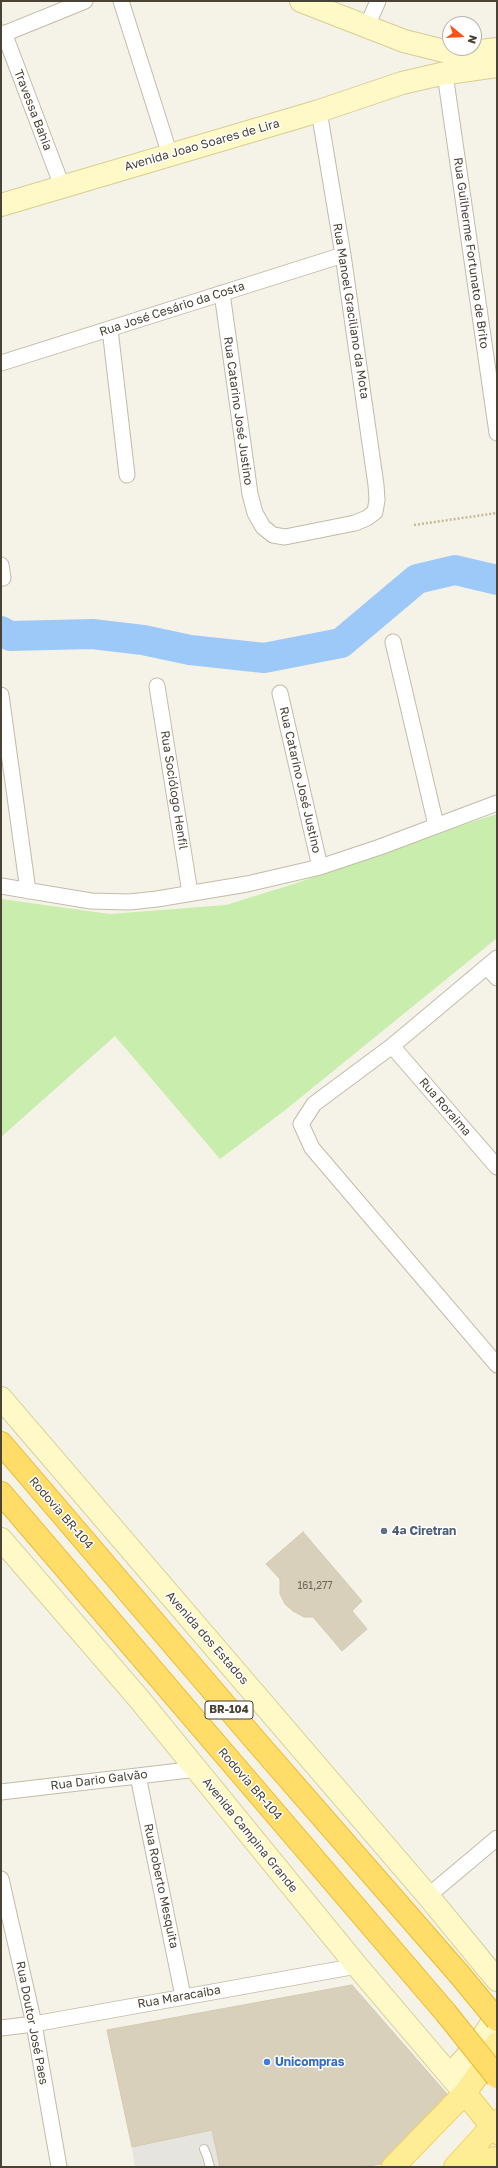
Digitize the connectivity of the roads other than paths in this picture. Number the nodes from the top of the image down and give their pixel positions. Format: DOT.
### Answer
graph roads {
  1 [pos="85,1"];
  2 [pos="121,1"];
  3 [pos="302,1"];
  4 [pos="378,1"];
  5 [pos="367,26"];
  6 [pos="2,34"];
  7 [pos="404,41"];
  8 [pos="497,49"];
  9 [pos="497,66"];
  10 [pos="446,74"];
  11 [pos="402,83"];
  12 [pos="319,111"];
  13 [pos="170,155"];
  14 [pos="62,186"];
  15 [pos="1,205"];
  16 [pos="343,254"];
  17 [pos="222,292"];
  18 [pos="110,329"];
  19 [pos="1,363"];
  20 [pos="497,433"];
  21 [pos="127,475"];
  22 [pos="263,527"];
  23 [pos="394,642"];
  24 [pos="157,686"];
  25 [pos="280,693"];
  26 [pos="1,695"];
  27 [pos="497,803"];
  28 [pos="436,825"];
  29 [pos="320,867"];
  30 [pos="1,886"];
  31 [pos="28,891"];
  32 [pos="190,893"];
  33 [pos="492,962"];
  34 [pos="497,978"];
  35 [pos="392,1046"];
  36 [pos="497,1167"];
  37 [pos="497,1365"];
  38 [pos="1,1398"];
  39 [pos="1,1443"];
  40 [pos="1,1493"];
  41 [pos="1,1539"];
  42 [pos="197,1769"];
  43 [pos="138,1776"];
  44 [pos="1,1792"];
  45 [pos="497,1838"];
  46 [pos="1,1879"];
  47 [pos="428,1896"];
  48 [pos="357,1966"];
  49 [pos="497,1980"];
  50 [pos="183,1996"];
  51 [pos="497,2015"];
  52 [pos="497,2020"];
  53 [pos="34,2024"];
  54 [pos="1,2028"];
  55 [pos="497,2043"];
  56 [pos="450,2075"];
  57 [pos="497,2077"];
  58 [pos="465,2093"];
  59 [pos="495,2127"];
  60 [pos="204,2149"];
  61 [pos="497,2158"];
  62 [pos="457,2164"];
  63 [pos="59,2167"];
  64 [pos="210,2167"];
  65 [pos="393,2167"];
  1 -- 6 [label="street"];
  2 -- 13 [label="street"];
  3 -- 5 [label="main road"];
  4 -- 5 [label="street"];
  5 -- 7 [label="main road"];
  6 -- 14 [label="street, Travessa Bahia"];
  7 -- 8 [label="main road"];
  7 -- 11 [label="main road"];
  9 -- 10 [label="main road, Avenida Joao Soares de Lira"];
  10 -- 11 [label="main road, Avenida Joao Soares de Lira"];
  10 -- 20 [label="street, Rua Guilherme Fortunato de Brito"];
  11 -- 12 [label="main road, Avenida Joao Soares de Lira"];
  12 -- 13 [label="main road, Avenida Joao Soares de Lira"];
  12 -- 16 [label="street, Rua Manoel Graciliano da Mota"];
  13 -- 14 [label="main road, Avenida Joao Soares de Lira"];
  14 -- 15 [label="main road, Avenida Joao Soares de Lira"];
  16 -- 17 [label="street, Rua José Cesário da Costa"];
  16 -- 22 [label="street, Rua Manoel Graciliano da Mota"];
  17 -- 18 [label="street, Rua José Cesário da Costa"];
  17 -- 22 [label="street, Rua Catarino José Justino"];
  18 -- 19 [label="street, Rua José Cesário da Costa"];
  18 -- 21 [label="street"];
  23 -- 28 [label="street"];
  24 -- 32 [label="street, Rua Sociólogo Henfil"];
  25 -- 29 [label="street, Rua Catarino José Justino"];
  26 -- 31 [label="street"];
  27 -- 28 [label="street"];
  28 -- 29 [label="street"];
  29 -- 32 [label="street"];
  30 -- 31 [label="street"];
  31 -- 32 [label="street"];
  33 -- 34 [label="street"];
  33 -- 35 [label="street"];
  35 -- 36 [label="street, Rua Roraima"];
  35 -- 37 [label="street"];
  38 -- 47 [label="main road, Avenida dos Estados"];
  39 -- 52 [label="highway, Rodovia BR-104 / BR-104, bridge"];
  40 -- 57 [label="highway, Rodovia BR-104 / BR-104, bridge"];
  41 -- 42 [label="main road, Avenida Campina Grande"];
  42 -- 43 [label="street, Rua Dario Galvão"];
  42 -- 48 [label="main road, Avenida Campina Grande"];
  43 -- 44 [label="street, Rua Dario Galvão"];
  43 -- 50 [label="street, Rua Roberto Mesquita"];
  45 -- 47 [label="street"];
  46 -- 53 [label="street, Rua Doutor José Paes"];
  47 -- 49 [label="main road, Avenida dos Estados"];
  48 -- 50 [label="street, Rua Maracaiba"];
  48 -- 56 [label="main road, Avenida Campina Grande"];
  50 -- 53 [label="street, Rua Maracaiba"];
  51 -- 56 [label="main road"];
  53 -- 54 [label="street, Rua Maracaiba"];
  53 -- 63 [label="street, Rua Doutor José Paes"];
  55 -- 58 [label="main road"];
  56 -- 58 [label="main road, Avenida Campina Grande"];
  58 -- 59 [label="main road, Avenida Campina Grande"];
  58 -- 65 [label="main road"];
  59 -- 62 [label="main road"];
  60 -- 64 [label="lane"];
  61 -- 62 [label="main road"];
}
